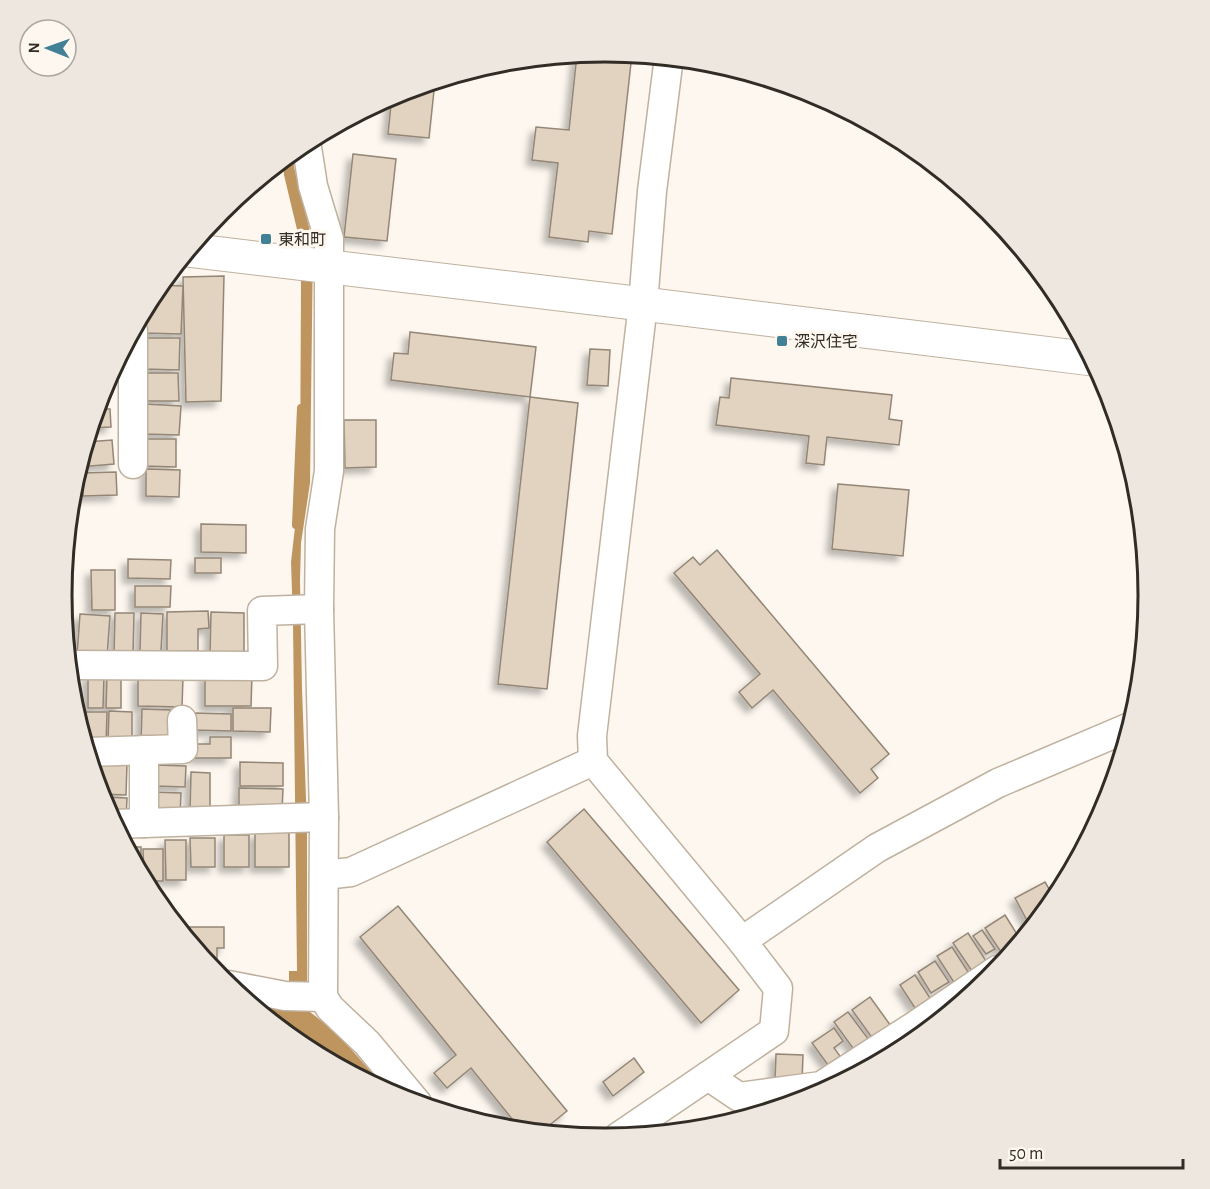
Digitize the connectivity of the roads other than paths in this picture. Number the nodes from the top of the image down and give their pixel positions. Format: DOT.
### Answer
graph roads {
  1 [pos="668,65"];
  2 [pos="308,152"];
  3 [pos="197,251"];
  4 [pos="313,265"];
  5 [pos="643,304"];
  6 [pos="133,347"];
  7 [pos="1082,358"];
  8 [pos="133,464"];
  9 [pos="319,609"];
  10 [pos="77,665"];
  11 [pos="182,720"];
  12 [pos="1120,731"];
  13 [pos="144,750"];
  14 [pos="96,752"];
  15 [pos="592,760"];
  16 [pos="309,817"];
  17 [pos="144,823"];
  18 [pos="124,824"];
  19 [pos="324,875"];
  20 [pos="741,941"];
  21 [pos="246,988"];
  22 [pos="306,996"];
  23 [pos="708,1076"];
  24 [pos="406,1089"];
  25 [pos="799,1091"];
  26 [pos="634,1126"];
  1 -- 5 [label="street"];
  2 -- 4 [label="street"];
  3 -- 4 [label="street"];
  4 -- 5 [label="street"];
  4 -- 9 [label="street"];
  5 -- 7 [label="street"];
  5 -- 15 [label="street"];
  6 -- 8 [label="street"];
  9 -- 10 [label="street"];
  9 -- 16 [label="street"];
  11 -- 13 [label="street"];
  12 -- 20 [label="street"];
  13 -- 14 [label="street"];
  13 -- 17 [label="street"];
  15 -- 19 [label="street"];
  15 -- 20 [label="street"];
  16 -- 17 [label="street"];
  16 -- 19 [label="street"];
  17 -- 18 [label="street"];
  19 -- 22 [label="street"];
  20 -- 23 [label="street"];
  21 -- 22 [label="street"];
  22 -- 24 [label="street"];
  23 -- 25 [label="street"];
  23 -- 26 [label="street"];
}
